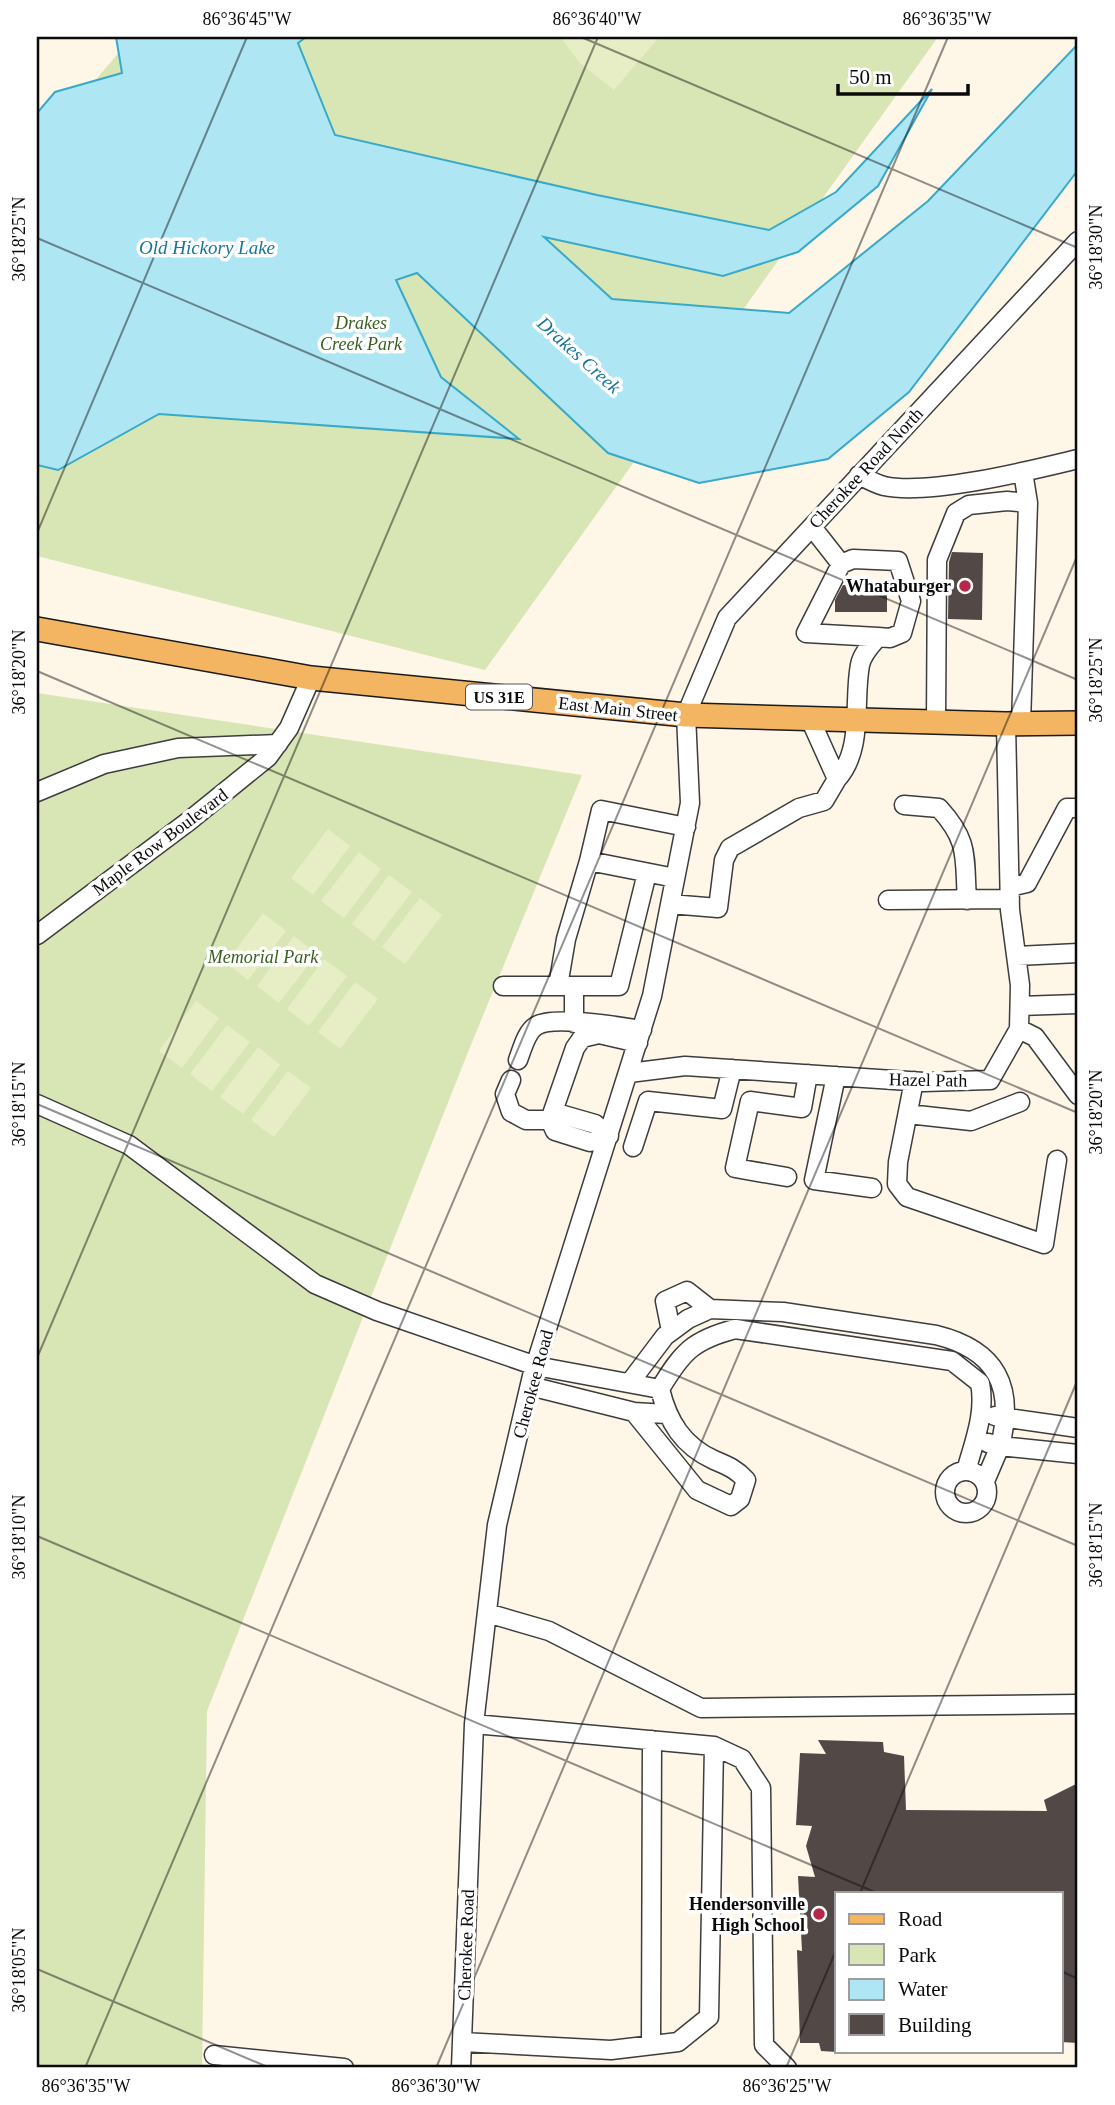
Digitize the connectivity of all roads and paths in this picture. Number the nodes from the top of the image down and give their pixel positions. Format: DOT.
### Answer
graph roads {
  1 [pos="1078,241"];
  2 [pos="1078,459"];
  3 [pos="1023,472"];
  4 [pos="859,475"];
  5 [pos="1028,503"];
  6 [pos="812,527"];
  7 [pos="841,564"];
  8 [pos="37,629"];
  9 [pos="878,636"];
  10 [pos="836,637"];
  11 [pos="860,663"];
  12 [pos="312,678"];
  13 [pos="686,715"];
  14 [pos="810,719"];
  15 [pos="856,720"];
  16 [pos="936,722"];
  17 [pos="1078,723"];
  18 [pos="1014,724"];
  19 [pos="278,744"];
  20 [pos="837,779"];
  21 [pos="37,792"];
  22 [pos="904,806"];
  23 [pos="1078,808"];
  24 [pos="686,827"];
  25 [pos="589,861"];
  26 [pos="647,873"];
  27 [pos="675,878"];
  28 [pos="1010,893"];
  29 [pos="888,900"];
  30 [pos="967,900"];
  31 [pos="670,904"];
  32 [pos="37,935"];
  33 [pos="1078,953"];
  34 [pos="1017,956"];
  35 [pos="503,986"];
  36 [pos="566,987"];
  37 [pos="1078,1004"];
  38 [pos="1020,1006"];
  39 [pos="574,1023"];
  40 [pos="1019,1029"];
  41 [pos="640,1037"];
  42 [pos="518,1060"];
  43 [pos="732,1069"];
  44 [pos="629,1073"];
  45 [pos="808,1074"];
  46 [pos="836,1076"];
  47 [pos="511,1080"];
  48 [pos="914,1082"];
  49 [pos="1078,1095"];
  50 [pos="1020,1102"];
  51 [pos="37,1104"];
  52 [pos="908,1114"];
  53 [pos="550,1120"];
  54 [pos="609,1136"];
  55 [pos="633,1147"];
  56 [pos="1057,1160"];
  57 [pos="787,1177"];
  58 [pos="872,1188"];
  59 [pos="713,1308"];
  60 [pos="796,1314"];
  61 [pos="897,1328"];
  62 [pos="671,1331"];
  63 [pos="724,1332"];
  64 [pos="795,1336"];
  65 [pos="895,1350"];
  66 [pos="536,1366"];
  67 [pos="631,1381"];
  68 [pos="530,1386"];
  69 [pos="660,1389"];
  70 [pos="634,1412"];
  71 [pos="982,1412"];
  72 [pos="666,1414"];
  73 [pos="1007,1418"];
  74 [pos="1078,1428"];
  75 [pos="975,1440"];
  76 [pos="1000,1446"];
  77 [pos="1078,1454"];
  78 [pos="966,1471"];
  79 [pos="985,1481"];
  80 [pos="487,1613"];
  81 [pos="1078,1704"];
  82 [pos="474,1724"];
  83 [pos="652,1740"];
  84 [pos="714,1745"];
  85 [pos="462,2042"];
  86 [pos="651,2045"];
  87 [pos="214,2055"];
  88 [pos="344,2068"];
  89 [pos="461,2068"];
  90 [pos="787,2068"];
  1 -- 4 [label="street, Cherokee Road North"];
  2 -- 3 [label="street"];
  3 -- 4 [label="street"];
  3 -- 5 [label="street, Hazel Path"];
  4 -- 6 [label="street, Cherokee Road North"];
  5 -- 16 [label="street"];
  5 -- 18 [label="street, Hazel Path"];
  6 -- 7 [label="street"];
  6 -- 13 [label="street, Cherokee Road North"];
  7 -- 9 [label="street"];
  7 -- 10 [label="street"];
  8 -- 12 [label="main road, East Main Street / US 31E"];
  9 -- 10 [label="street"];
  9 -- 11 [label="street"];
  10 -- 11 [label="street"];
  11 -- 15 [label="street"];
  12 -- 13 [label="main road, East Main Street / US 31E"];
  12 -- 19 [label="street, Maple Row Boulevard"];
  13 -- 14 [label="main road, East Main Street / US 31E"];
  13 -- 24 [label="street, Cherokee Road"];
  14 -- 15 [label="main road, East Main Street / US 31E"];
  14 -- 20 [label="street"];
  15 -- 16 [label="main road, East Main Street / US 31E"];
  15 -- 20 [label="street"];
  16 -- 18 [label="main road, East Main Street / US 31E"];
  17 -- 18 [label="main road, East Main Street / US 31E"];
  18 -- 28 [label="street, Hazel Path"];
  19 -- 21 [label="street"];
  19 -- 32 [label="street, Maple Row Boulevard"];
  20 -- 31 [label="street"];
  22 -- 30 [label="street"];
  23 -- 28 [label="street"];
  24 -- 25 [label="street"];
  24 -- 27 [label="street, Cherokee Road"];
  25 -- 26 [label="street"];
  25 -- 36 [label="street"];
  26 -- 27 [label="street"];
  26 -- 36 [label="street"];
  27 -- 31 [label="street, Cherokee Road"];
  28 -- 30 [label="street"];
  28 -- 34 [label="street, Hazel Path"];
  29 -- 30 [label="street"];
  31 -- 41 [label="street, Cherokee Road"];
  33 -- 34 [label="street"];
  34 -- 38 [label="street, Hazel Path"];
  35 -- 36 [label="street"];
  36 -- 39 [label="street"];
  37 -- 38 [label="street"];
  38 -- 40 [label="street, Hazel Path"];
  39 -- 41 [label="street"];
  39 -- 42 [label="street"];
  40 -- 48 [label="street, Hazel Path"];
  40 -- 49 [label="street"];
  41 -- 44 [label="street, Cherokee Road"];
  41 -- 53 [label="street"];
  43 -- 44 [label="street, Hazel Path"];
  43 -- 45 [label="street, Hazel Path"];
  43 -- 55 [label="street"];
  44 -- 54 [label="street, Cherokee Road"];
  45 -- 46 [label="street, Hazel Path"];
  45 -- 57 [label="street"];
  46 -- 48 [label="street, Hazel Path"];
  46 -- 58 [label="street"];
  47 -- 53 [label="street"];
  48 -- 52 [label="street"];
  50 -- 52 [label="street"];
  51 -- 66 [label="street"];
  52 -- 56 [label="street"];
  53 -- 54 [label="street"];
  54 -- 66 [label="street, Cherokee Road"];
  59 -- 60 [label="street"];
  59 -- 62 [label="street"];
  59 -- 62 [label="street"];
  59 -- 63 [label="street"];
  60 -- 61 [label="street"];
  60 -- 64 [label="street"];
  61 -- 65 [label="street"];
  61 -- 73 [label="street"];
  62 -- 67 [label="street"];
  63 -- 64 [label="street"];
  63 -- 69 [label="street"];
  64 -- 65 [label="street"];
  65 -- 71 [label="street"];
  66 -- 67 [label="street"];
  66 -- 68 [label="street, Cherokee Road"];
  67 -- 69 [label="street"];
  68 -- 70 [label="street"];
  68 -- 80 [label="street, Cherokee Road"];
  69 -- 72 [label="street"];
  70 -- 72 [label="street"];
  70 -- 72 [label="street"];
  71 -- 73 [label="street"];
  71 -- 75 [label="street"];
  73 -- 74 [label="street"];
  73 -- 76 [label="street"];
  75 -- 76 [label="street"];
  75 -- 78 [label="street"];
  76 -- 77 [label="street"];
  76 -- 79 [label="street"];
  78 -- 79 [label="street"];
  78 -- 79 [label="street"];
  80 -- 81 [label="street"];
  80 -- 82 [label="street, Cherokee Road"];
  82 -- 83 [label="street"];
  82 -- 85 [label="street, Cherokee Road"];
  83 -- 84 [label="street"];
  83 -- 86 [label="street"];
  84 -- 86 [label="street"];
  84 -- 90 [label="street"];
  85 -- 86 [label="street"];
  85 -- 89 [label="street, Cherokee Road"];
  87 -- 88 [label="street"];
}
